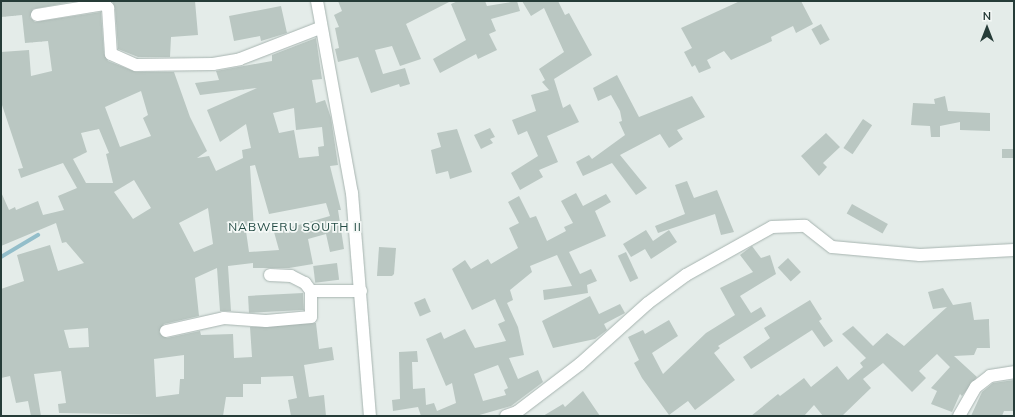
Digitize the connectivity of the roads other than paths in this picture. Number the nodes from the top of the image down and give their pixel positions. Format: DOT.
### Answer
graph roads {
  1 [pos="317,1"];
  2 [pos="37,15"];
  3 [pos="320,28"];
  4 [pos="1014,250"];
  5 [pos="270,275"];
  6 [pos="311,291"];
  7 [pos="361,291"];
  8 [pos="166,330"];
  9 [pos="1014,372"];
  10 [pos="515,415"];
  11 [pos="370,416"];
  12 [pos="959,416"];
  1 -- 3 [label="street"];
  2 -- 3 [label="street"];
  3 -- 7 [label="street"];
  4 -- 10 [label="street"];
  5 -- 6 [label="street"];
  6 -- 7 [label="street"];
  6 -- 8 [label="street"];
  7 -- 11 [label="street"];
  9 -- 12 [label="street"];
}
